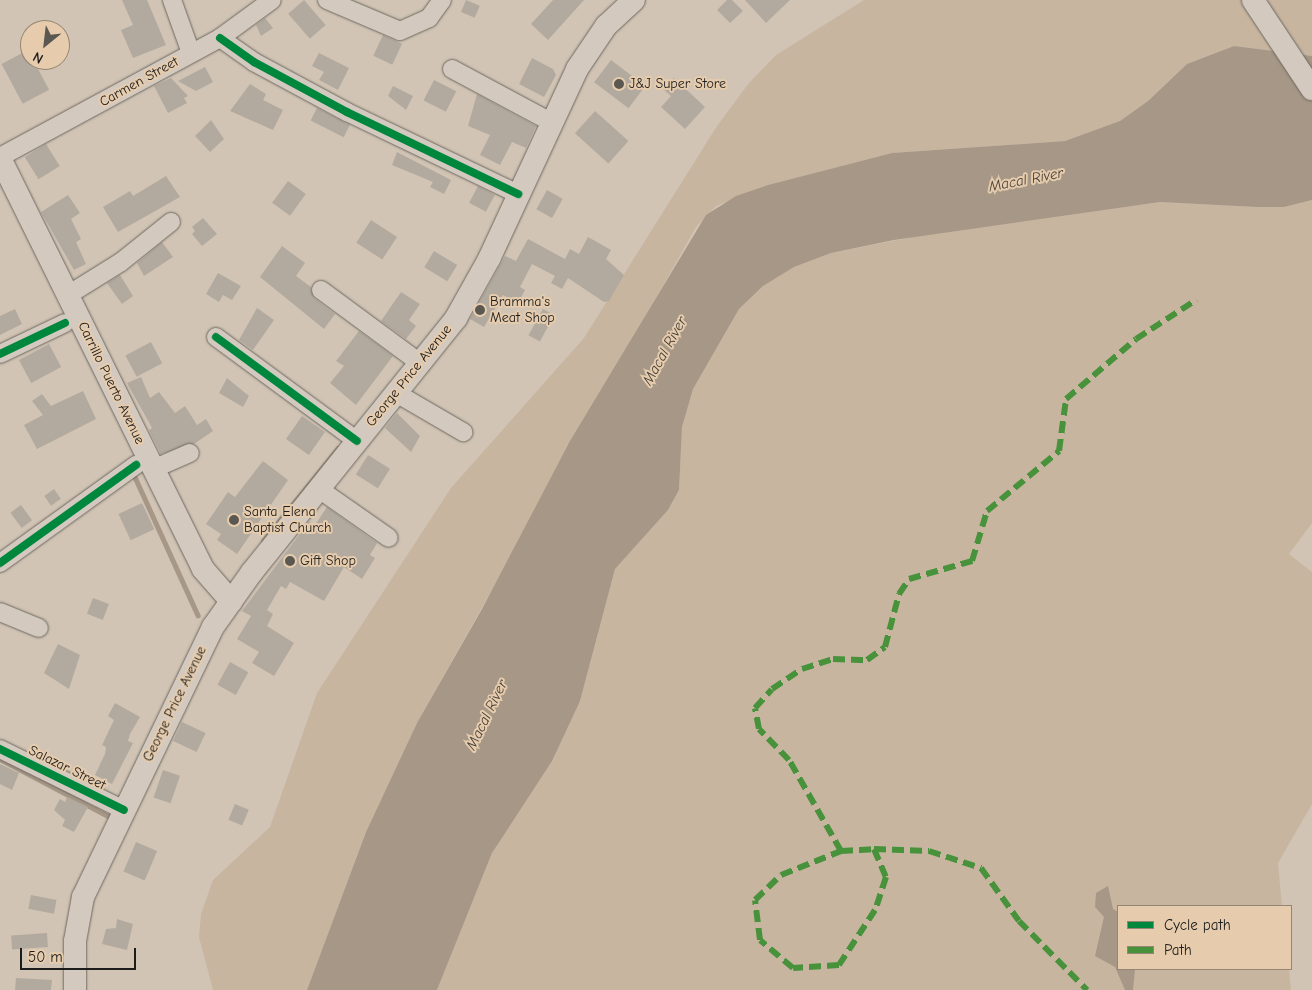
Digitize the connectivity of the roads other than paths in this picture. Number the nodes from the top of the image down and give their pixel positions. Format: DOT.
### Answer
graph roads {
  1 [pos="172,0"];
  2 [pos="272,0"];
  3 [pos="327,0"];
  4 [pos="442,0"];
  5 [pos="634,0"];
  6 [pos="1253,0"];
  7 [pos="220,38"];
  8 [pos="191,53"];
  9 [pos="452,69"];
  10 [pos="1312,88"];
  11 [pos="551,122"];
  12 [pos="0,158"];
  13 [pos="0,190"];
  14 [pos="518,194"];
  15 [pos="171,222"];
  16 [pos="321,290"];
  17 [pos="68,295"];
  18 [pos="66,323"];
  19 [pos="216,337"];
  20 [pos="0,354"];
  21 [pos="420,363"];
  22 [pos="396,393"];
  23 [pos="463,432"];
  24 [pos="357,441"];
  25 [pos="190,453"];
  26 [pos="144,467"];
  27 [pos="319,489"];
  28 [pos="389,538"];
  29 [pos="0,563"];
  30 [pos="227,606"];
  31 [pos="0,612"];
  32 [pos="39,628"];
  33 [pos="0,749"];
  34 [pos="124,810"];
  35 [pos="75,990"];
  1 -- 8 [label="street"];
  2 -- 7 [label="street, Carmen Street"];
  3 -- 4 [label="street"];
  5 -- 11 [label="main road, George Price Avenue"];
  6 -- 10 [label="main road"];
  7 -- 8 [label="street, Carmen Street"];
  7 -- 14 [label="street"];
  8 -- 12 [label="street, Carmen Street"];
  9 -- 11 [label="street"];
  11 -- 14 [label="main road, George Price Avenue"];
  12 -- 17 [label="main road, Carrillo Puerto Avenue"];
  13 -- 18 [label="main road, Carrillo Puerto Avenue"];
  14 -- 21 [label="main road, George Price Avenue"];
  15 -- 17 [label="street"];
  16 -- 21 [label="street"];
  17 -- 26 [label="main road, Carrillo Puerto Avenue"];
  18 -- 20 [label="street"];
  18 -- 26 [label="main road, Carrillo Puerto Avenue"];
  19 -- 24 [label="street"];
  21 -- 22 [label="main road, George Price Avenue"];
  22 -- 23 [label="street"];
  22 -- 24 [label="main road, George Price Avenue"];
  24 -- 27 [label="main road, George Price Avenue"];
  25 -- 26 [label="street"];
  26 -- 29 [label="street"];
  26 -- 30 [label="main road, Carrillo Puerto Avenue"];
  27 -- 28 [label="street"];
  27 -- 30 [label="main road, George Price Avenue"];
  30 -- 34 [label="main road, George Price Avenue"];
  31 -- 32 [label="street"];
  33 -- 34 [label="street, Salazar Street"];
  34 -- 35 [label="main road, George Price Avenue"];
}
